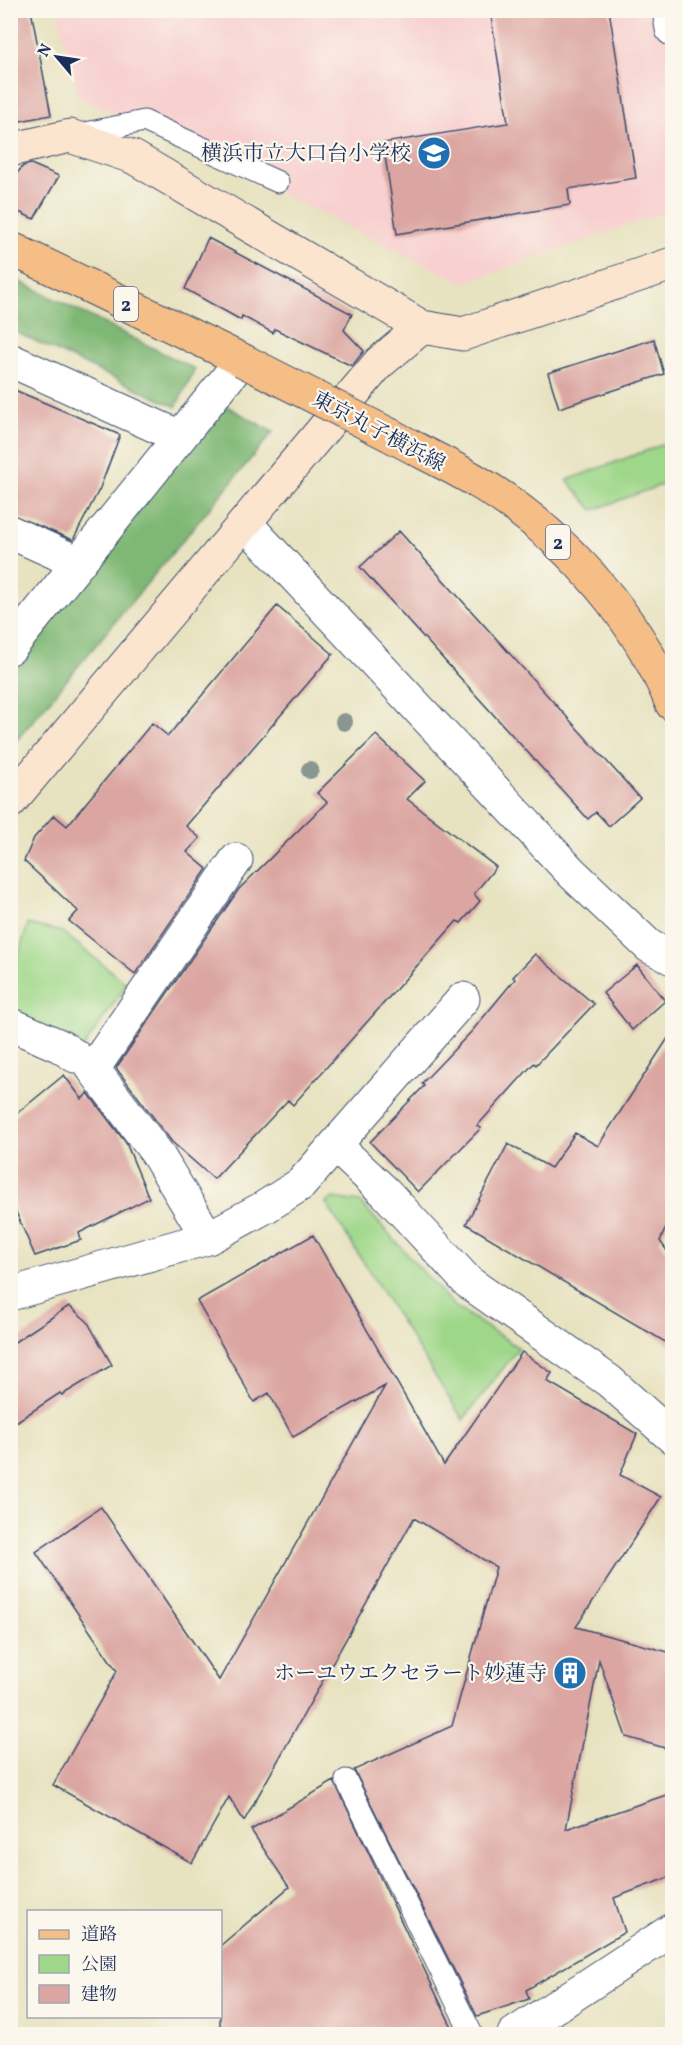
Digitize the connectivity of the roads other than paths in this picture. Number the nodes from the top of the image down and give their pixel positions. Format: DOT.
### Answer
graph roads {
  1 [pos="669,10"];
  2 [pos="672,29"];
  3 [pos="70,136"];
  4 [pos="10,150"];
  5 [pos="278,182"];
  6 [pos="10,248"];
  7 [pos="672,264"];
  8 [pos="422,327"];
  9 [pos="10,360"];
  10 [pos="242,360"];
  11 [pos="180,437"];
  12 [pos="246,524"];
  13 [pos="10,532"];
  14 [pos="79,563"];
  15 [pos="10,648"];
  16 [pos="672,704"];
  17 [pos="10,802"];
  18 [pos="236,860"];
  19 [pos="672,958"];
  20 [pos="463,999"];
  21 [pos="10,1024"];
  22 [pos="75,1056"];
  23 [pos="335,1145"];
  24 [pos="208,1238"];
  25 [pos="10,1294"];
  26 [pos="672,1437"];
  27 [pos="346,1780"];
  28 [pos="672,1930"];
  29 [pos="472,2034"];
  30 [pos="514,2034"];
  1 -- 2 [label="street"];
  3 -- 4 [label="street"];
  3 -- 5 [label="lane"];
  3 -- 8 [label="street"];
  6 -- 10 [label="main road, 東京丸子横浜線 / 2"];
  7 -- 8 [label="street"];
  8 -- 12 [label="street"];
  9 -- 11 [label="street"];
  10 -- 11 [label="street"];
  10 -- 16 [label="main road, 東京丸子横浜線 / 2, bridge"];
  11 -- 14 [label="street"];
  12 -- 17 [label="street"];
  12 -- 19 [label="street"];
  13 -- 14 [label="street"];
  14 -- 15 [label="street"];
  18 -- 24 [label="street"];
  20 -- 23 [label="street"];
  21 -- 22 [label="street"];
  23 -- 24 [label="street"];
  23 -- 26 [label="street"];
  24 -- 25 [label="street"];
  27 -- 29 [label="lane"];
  28 -- 30 [label="street"];
}
